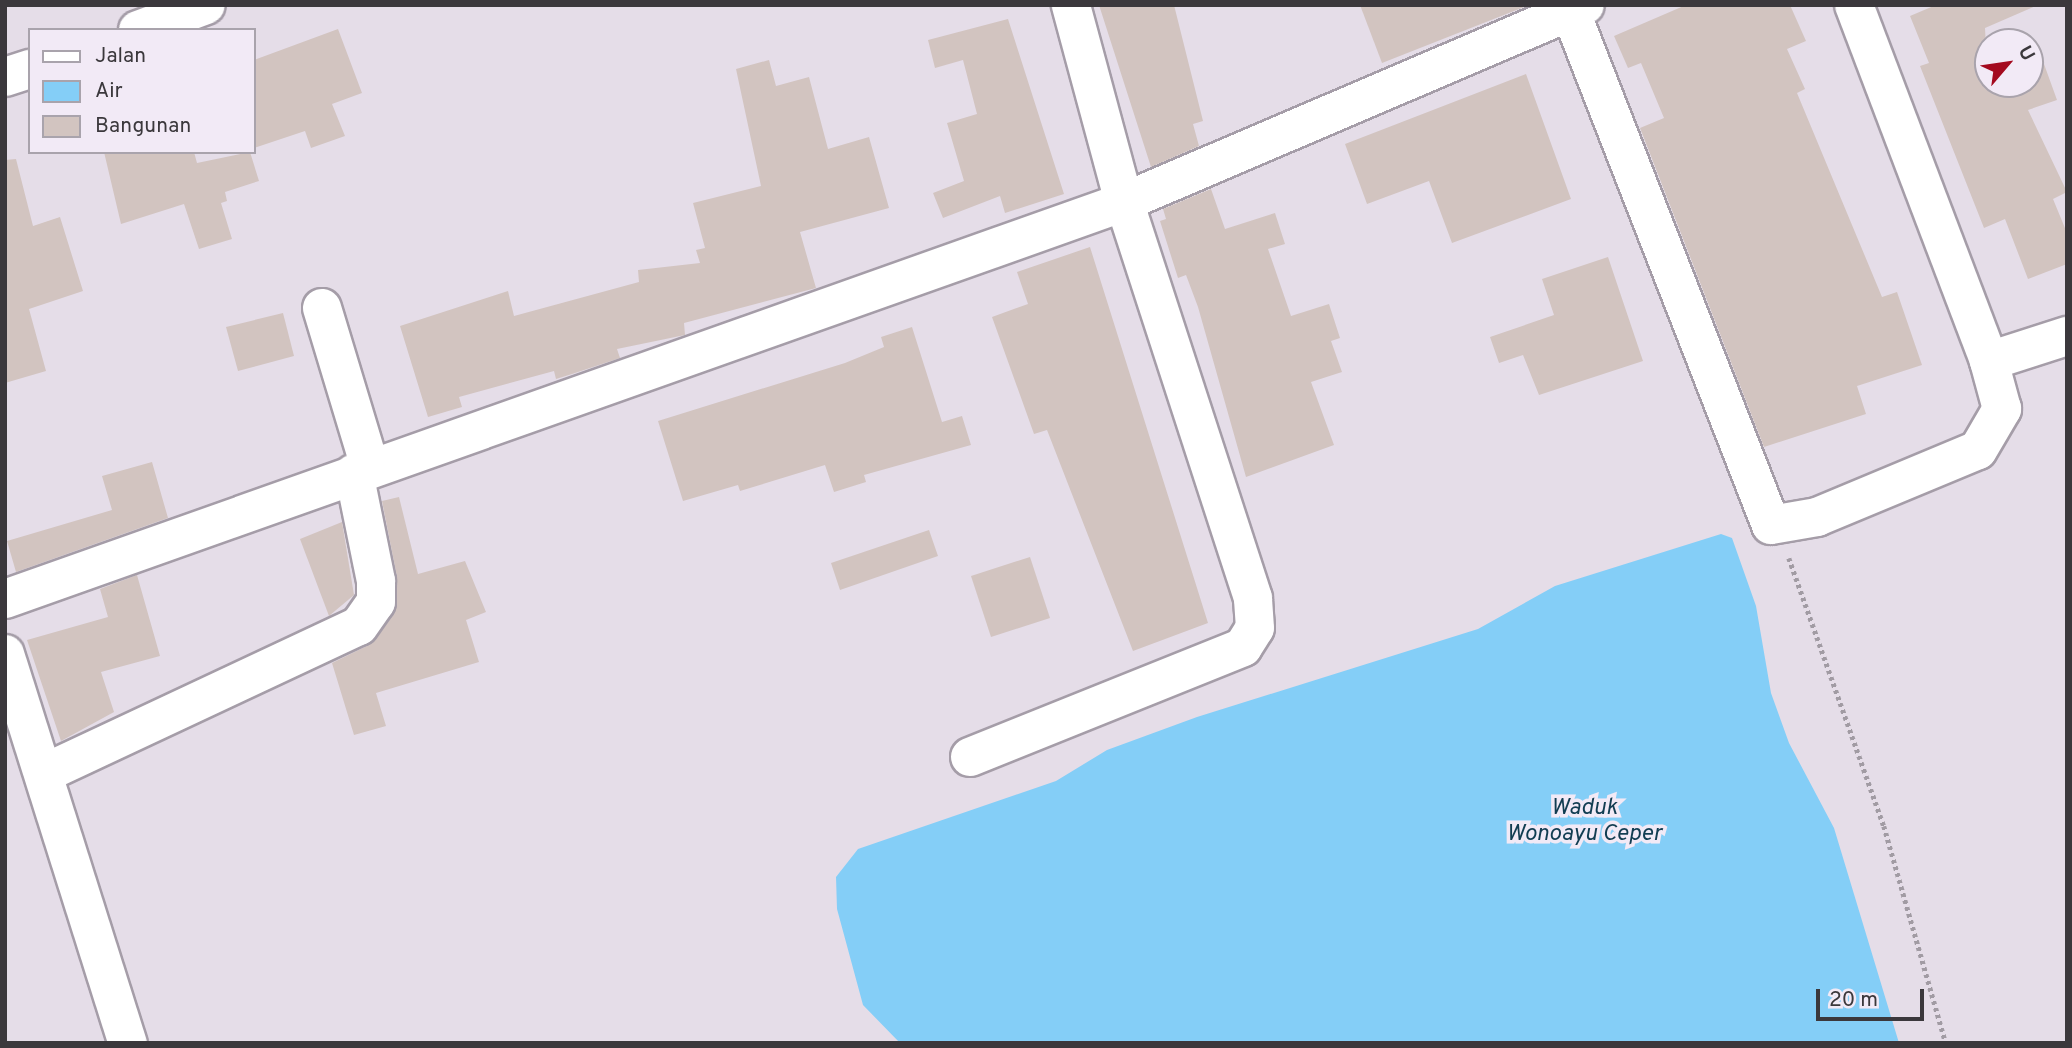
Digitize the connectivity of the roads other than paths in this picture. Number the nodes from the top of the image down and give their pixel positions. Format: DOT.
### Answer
graph roads {
  1 [pos="206,5"];
  2 [pos="1071,5"];
  3 [pos="1854,5"];
  4 [pos="1575,7"];
  5 [pos="143,28"];
  6 [pos="28,69"];
  7 [pos="5,77"];
  8 [pos="1124,202"];
  9 [pos="321,308"];
  10 [pos="2067,336"];
  11 [pos="1989,361"];
  12 [pos="362,470"];
  13 [pos="5,598"];
  14 [pos="5,654"];
  15 [pos="970,757"];
  16 [pos="47,772"];
  17 [pos="128,1043"];
  1 -- 5 [label="street"];
  2 -- 8 [label="street"];
  3 -- 11 [label="street"];
  4 -- 8 [label="street"];
  4 -- 11 [label="street"];
  6 -- 7 [label="street"];
  8 -- 12 [label="street"];
  8 -- 15 [label="street"];
  9 -- 12 [label="street"];
  10 -- 11 [label="street"];
  12 -- 13 [label="street"];
  12 -- 16 [label="street"];
  14 -- 16 [label="street"];
  16 -- 17 [label="street"];
}
